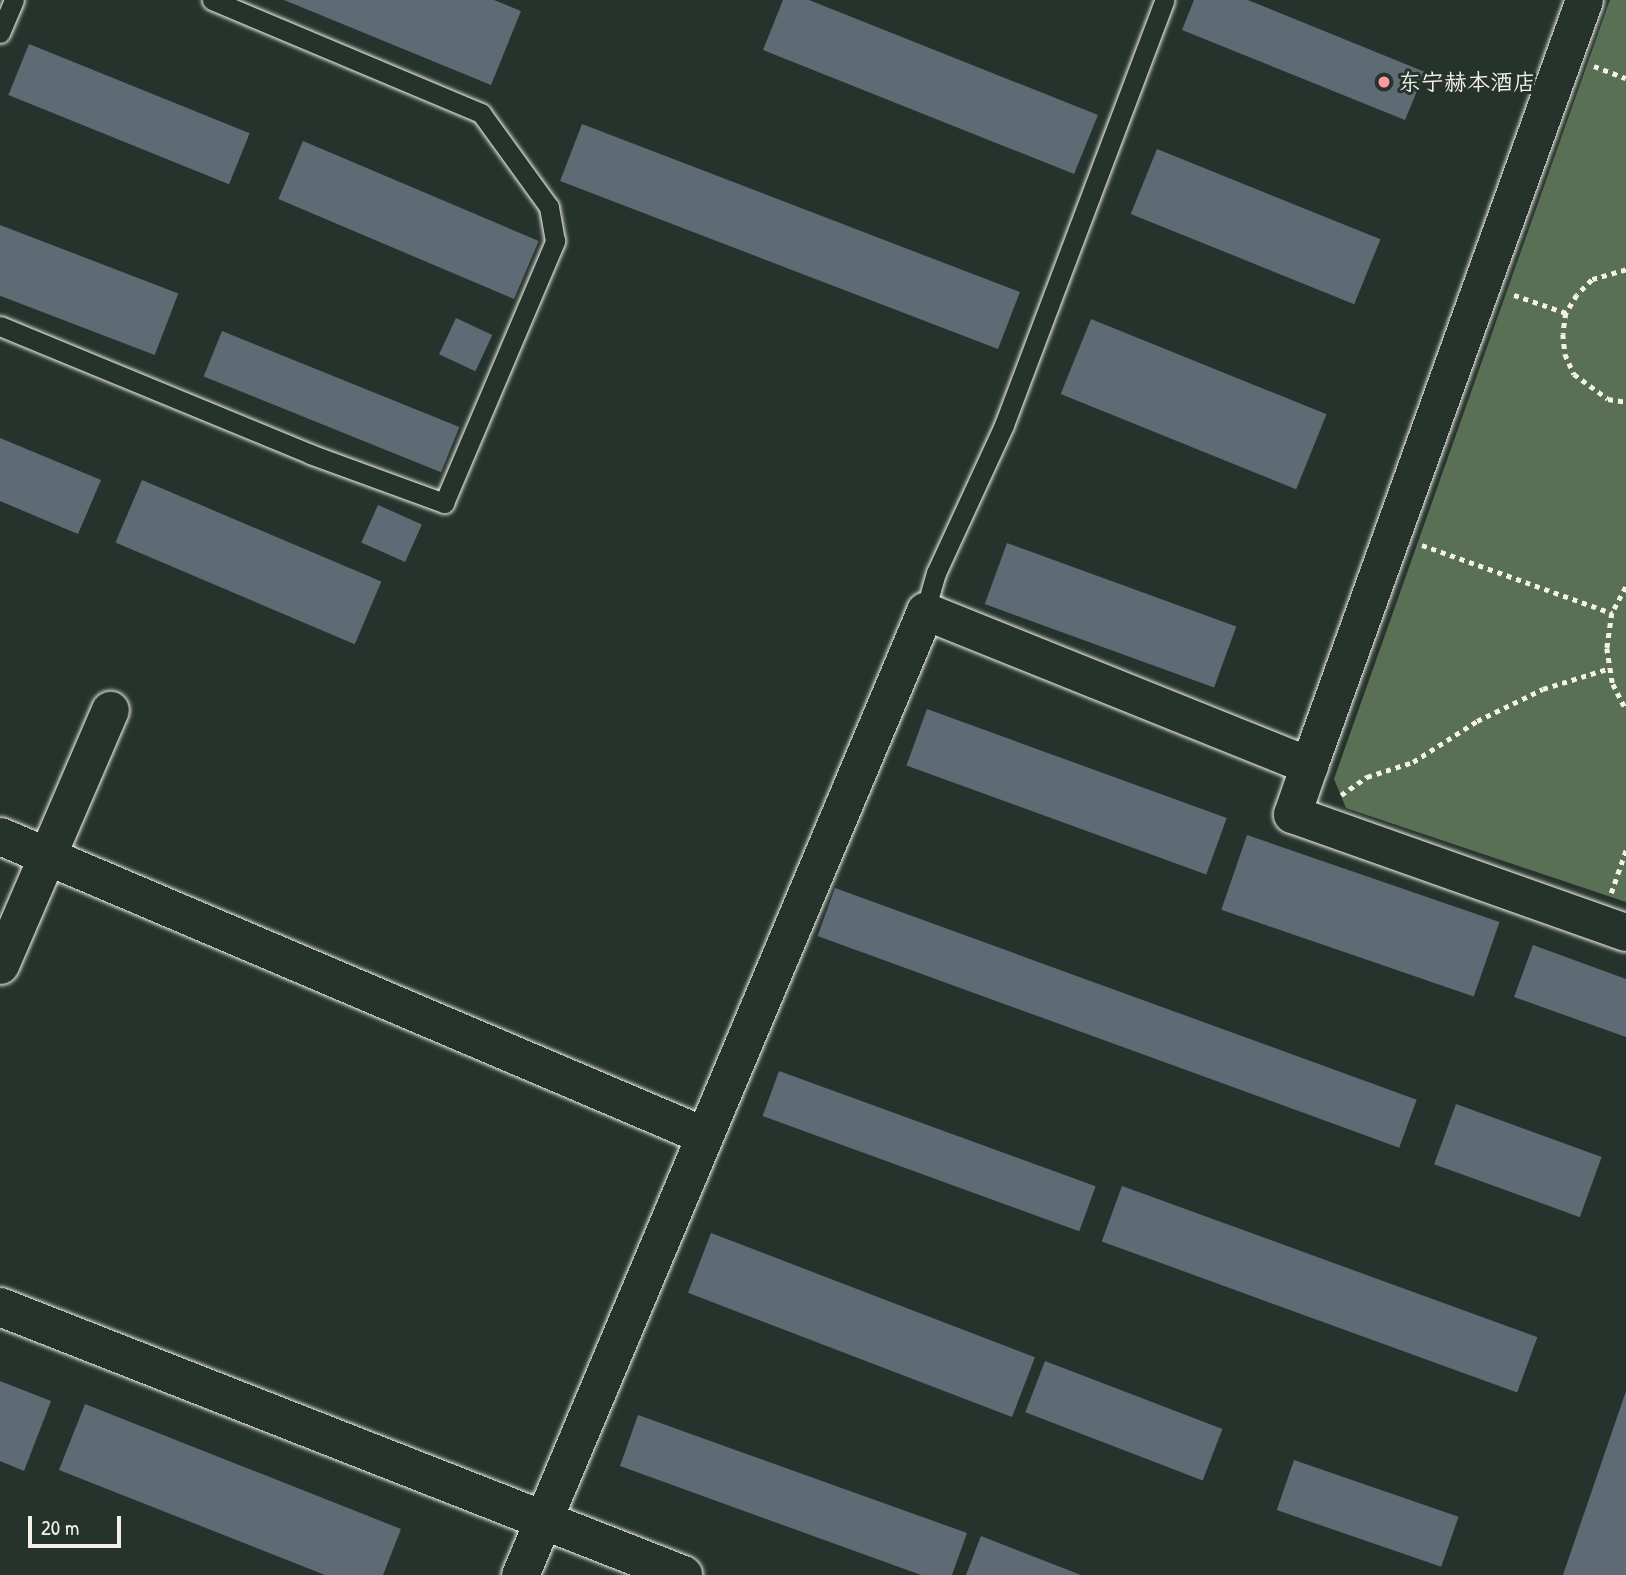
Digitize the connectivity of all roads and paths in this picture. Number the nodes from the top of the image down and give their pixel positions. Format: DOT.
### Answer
graph roads {
  1 [pos="14,0"];
  2 [pos="212,0"];
  3 [pos="1165,0"];
  4 [pos="1584,0"];
  5 [pos="0,33"];
  6 [pos="1587,64"];
  7 [pos="1626,78"];
  8 [pos="1626,270"];
  9 [pos="1506,292"];
  10 [pos="1566,313"];
  11 [pos="0,326"];
  12 [pos="1626,402"];
  13 [pos="1392,535"];
  14 [pos="1626,587"];
  15 [pos="925,611"];
  16 [pos="1612,613"];
  17 [pos="1610,668"];
  18 [pos="1626,709"];
  19 [pos="110,710"];
  20 [pos="1309,765"];
  21 [pos="1341,796"];
  22 [pos="0,836"];
  23 [pos="1626,850"];
  24 [pos="45,855"];
  25 [pos="1610,897"];
  26 [pos="1626,932"];
  27 [pos="0,965"];
  28 [pos="703,1135"];
  29 [pos="0,1307"];
  30 [pos="541,1521"];
  31 [pos="520,1575"];
  32 [pos="683,1575"];
  1 -- 5 [label="lane"];
  2 -- 11 [label="lane"];
  3 -- 15 [label="lane"];
  4 -- 13 [label="street"];
  6 -- 7 [label="path"];
  8 -- 10 [label="path"];
  9 -- 10 [label="path"];
  10 -- 12 [label="path"];
  13 -- 16 [label="path"];
  13 -- 20 [label="street"];
  14 -- 16 [label="path"];
  15 -- 20 [label="street"];
  15 -- 28 [label="street"];
  16 -- 17 [label="path"];
  17 -- 18 [label="path"];
  17 -- 21 [label="path"];
  19 -- 24 [label="street"];
  20 -- 26 [label="street"];
  22 -- 24 [label="street"];
  23 -- 25 [label="path"];
  24 -- 27 [label="street"];
  24 -- 28 [label="street"];
  28 -- 30 [label="street"];
  29 -- 30 [label="street"];
  30 -- 31 [label="street"];
  30 -- 32 [label="street"];
}
